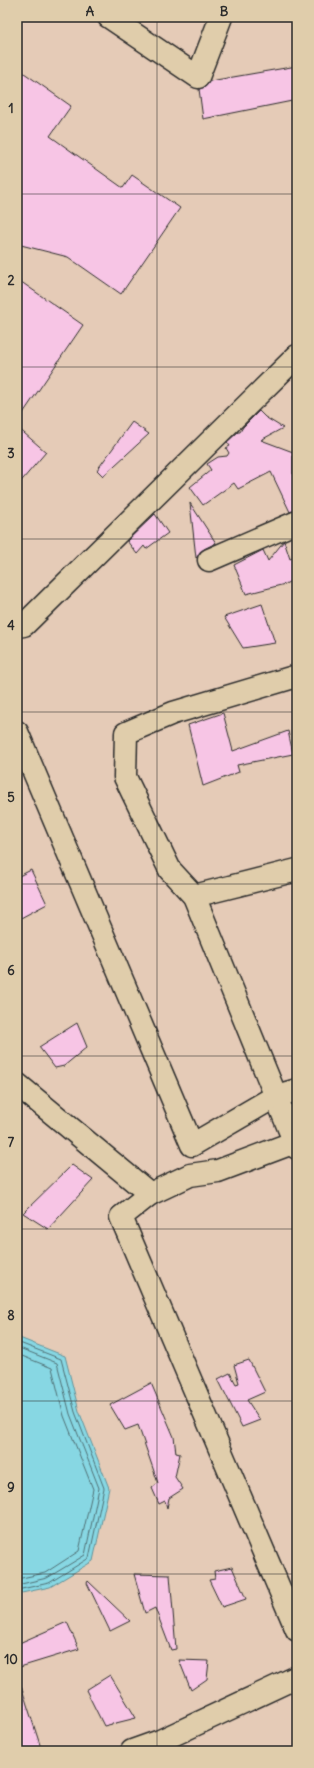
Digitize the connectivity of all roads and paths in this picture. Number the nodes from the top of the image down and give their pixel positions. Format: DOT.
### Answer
graph roads {
  1 [pos="109,17"];
  2 [pos="221,17"];
  3 [pos="297,356"];
  4 [pos="297,522"];
  5 [pos="209,560"];
  6 [pos="19,629"];
  7 [pos="297,676"];
  8 [pos="17,732"];
  9 [pos="297,870"];
  10 [pos="194,896"];
  11 [pos="17,1084"];
  12 [pos="297,1090"];
  13 [pos="276,1096"];
  14 [pos="296,1145"];
  15 [pos="150,1194"];
  16 [pos="297,1630"];
  17 [pos="297,1677"];
  18 [pos="132,1751"];
  1 -- 2 [label="street"];
  3 -- 6 [label="street"];
  4 -- 5 [label="street"];
  7 -- 10 [label="street"];
  8 -- 13 [label="street"];
  9 -- 10 [label="street"];
  10 -- 13 [label="street"];
  11 -- 15 [label="street"];
  12 -- 13 [label="street"];
  13 -- 14 [label="street"];
  14 -- 15 [label="street"];
  15 -- 16 [label="street"];
  17 -- 18 [label="street"];
}
